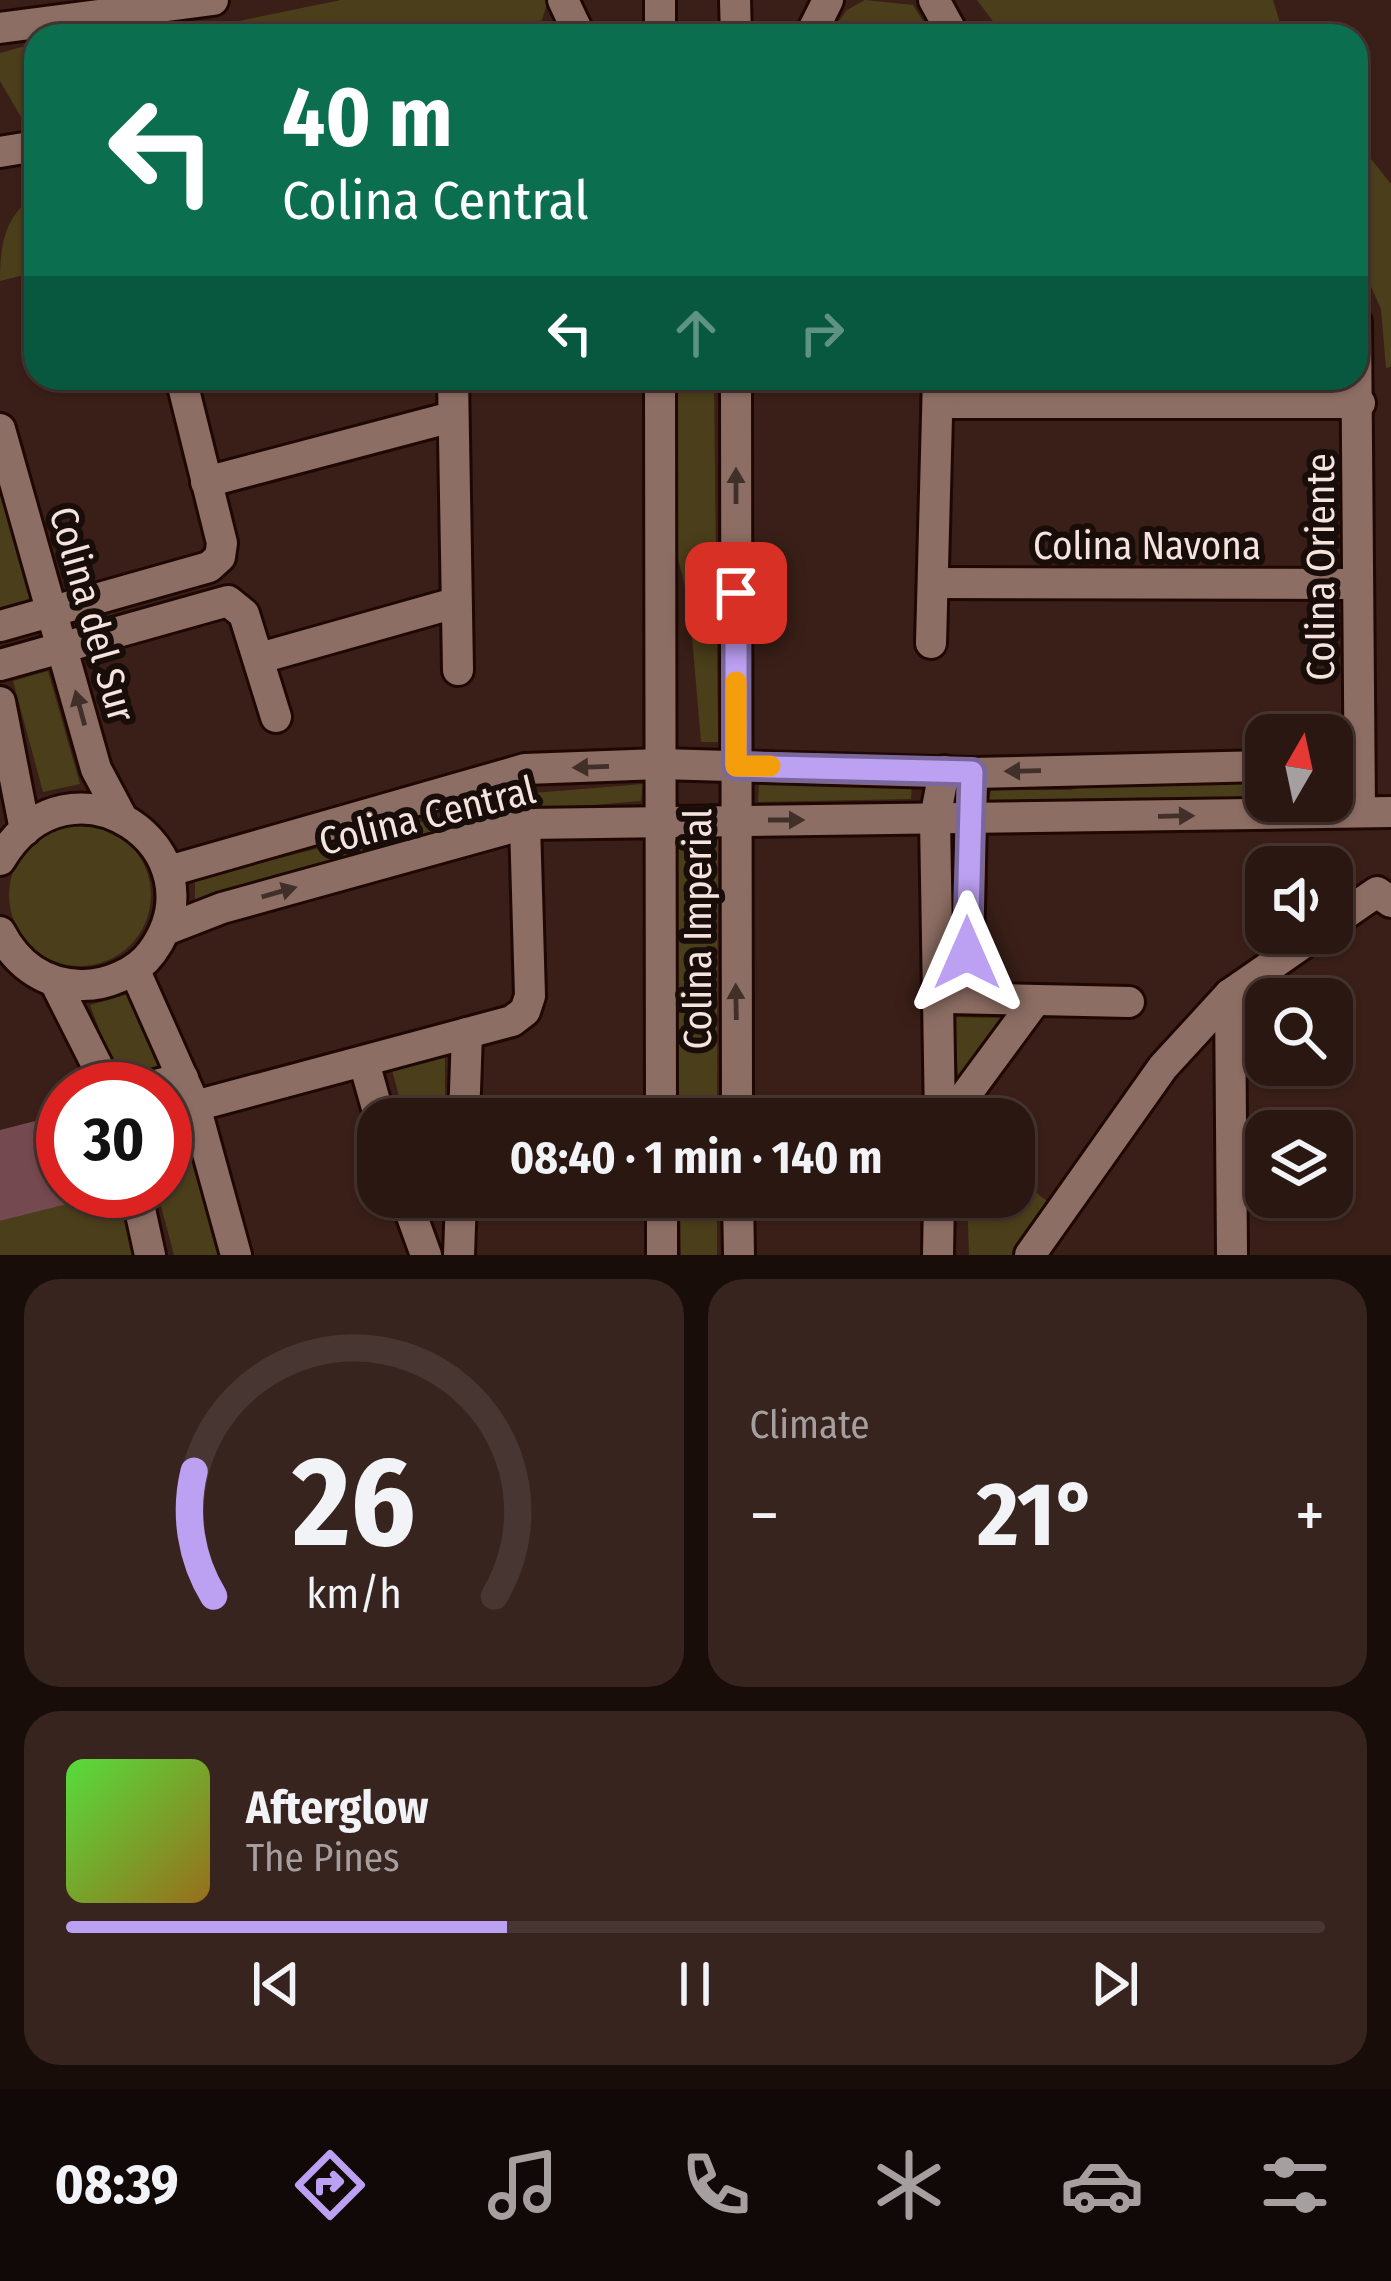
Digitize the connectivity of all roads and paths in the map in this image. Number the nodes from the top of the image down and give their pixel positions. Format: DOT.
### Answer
graph roads {
  1 [pos="213,0"];
  2 [pos="125,8"];
  3 [pos="25,24"];
  4 [pos="184,390"];
  5 [pos="453,390"];
  6 [pos="660,390"];
  7 [pos="736,390"];
  8 [pos="938,390"];
  9 [pos="1359,390"];
  10 [pos="1360,403"];
  11 [pos="452,417"];
  12 [pos="0,429"];
  13 [pos="206,482"];
  14 [pos="935,583"];
  15 [pos="1358,584"];
  16 [pos="455,603"];
  17 [pos="53,610"];
  18 [pos="0,626"];
  19 [pos="931,643"];
  20 [pos="63,646"];
  21 [pos="260,658"];
  22 [pos="0,665"];
  23 [pos="458,670"];
  24 [pos="0,702"];
  25 [pos="1349,714"];
  26 [pos="276,718"];
  27 [pos="660,764"];
  28 [pos="736,766"];
  29 [pos="1245,766"];
  30 [pos="958,772"];
  31 [pos="1353,776"];
  32 [pos="1376,812"];
  33 [pos="122,816"];
  34 [pos="967,818"];
  35 [pos="659,820"];
  36 [pos="735,820"];
  37 [pos="935,820"];
  38 [pos="525,824"];
  39 [pos="25,830"];
  40 [pos="0,860"];
  41 [pos="169,872"];
  42 [pos="1391,902"];
  43 [pos="1353,909"];
  44 [pos="169,929"];
  45 [pos="0,932"];
  46 [pos="1288,954"];
  47 [pos="135,971"];
  48 [pos="28,972"];
  49 [pos="1230,994"];
  50 [pos="935,998"];
  51 [pos="967,998"];
  52 [pos="1035,1001"];
  53 [pos="1129,1002"];
  54 [pos="467,1033"];
  55 [pos="90,1062"];
  56 [pos="176,1062"];
  57 [pos="364,1062"];
  58 [pos="192,1091"];
  59 [pos="374,1098"];
  60 [pos="465,1098"];
  61 [pos="661,1098"];
  62 [pos="737,1098"];
  63 [pos="942,1098"];
  64 [pos="960,1098"];
  65 [pos="192,1102"];
  66 [pos="142,1218"];
  67 [pos="413,1218"];
  68 [pos="460,1218"];
  69 [pos="662,1218"];
  70 [pos="738,1218"];
  71 [pos="939,1218"];
  72 [pos="1042,1247"];
  73 [pos="150,1255"];
  74 [pos="236,1255"];
  75 [pos="426,1255"];
  76 [pos="459,1255"];
  77 [pos="662,1255"];
  78 [pos="739,1255"];
  79 [pos="938,1255"];
  80 [pos="1232,1255"];
  1 -- 2 [label="street"];
  2 -- 3 [label="street"];
  4 -- 13 [label="street"];
  5 -- 11 [label="street"];
  6 -- 27 [label="street, Colina Imperial"];
  28 -- 7 [label="street, Colina Imperial, one-way"];
  8 -- 10 [label="street"];
  8 -- 14 [label="street"];
  9 -- 10 [label="street, Colina Oriente"];
  10 -- 15 [label="street, Colina Oriente"];
  11 -- 13 [label="street"];
  11 -- 16 [label="street"];
  12 -- 17 [label="street, Colina del Sur"];
  13 -- 17 [label="street"];
  14 -- 15 [label="street, Colina Navona"];
  14 -- 19 [label="street"];
  15 -- 25 [label="street, Colina Oriente"];
  16 -- 21 [label="street"];
  16 -- 23 [label="street"];
  17 -- 18 [label="street"];
  17 -- 20 [label="street, Colina del Sur"];
  20 -- 21 [label="street"];
  20 -- 22 [label="street"];
  33 -- 20 [label="street, Colina del Sur, one-way"];
  21 -- 26 [label="street"];
  24 -- 39 [label="street"];
  27 -- 28 [label="street, Colina Central"];
  27 -- 35 [label="street, Colina Imperial"];
  27 -- 41 [label="street, Colina Central, one-way"];
  28 -- 30 [label="street, Colina Central"];
  28 -- 36 [label="street, Colina Imperial"];
  29 -- 30 [label="street, Colina Central, one-way"];
  30 -- 34 [label="street"];
  30 -- 37 [label="street"];
  31 -- 32 [label="street, Colina Oriente"];
  34 -- 32 [label="street, Colina Central, one-way"];
  33 -- 39 [label="street"];
  33 -- 41 [label="street, Colina del Sur"];
  34 -- 37 [label="street, Colina Central"];
  34 -- 51 [label="street"];
  35 -- 36 [label="street, Colina Central"];
  35 -- 38 [label="street, Colina Central"];
  35 -- 61 [label="street, Colina Imperial"];
  36 -- 37 [label="street, Colina Central, one-way"];
  62 -- 36 [label="street, Colina Imperial, one-way"];
  37 -- 50 [label="street"];
  44 -- 38 [label="street, Colina Central, one-way"];
  38 -- 54 [label="street"];
  39 -- 40 [label="street"];
  41 -- 44 [label="street"];
  42 -- 43 [label="street"];
  44 -- 47 [label="street"];
  45 -- 48 [label="street"];
  46 -- 49 [label="street"];
  47 -- 48 [label="street"];
  47 -- 56 [label="street"];
  48 -- 55 [label="street"];
  49 -- 72 [label="street"];
  49 -- 80 [label="street"];
  50 -- 51 [label="street"];
  50 -- 63 [label="street"];
  51 -- 52 [label="street"];
  52 -- 53 [label="street"];
  52 -- 64 [label="street"];
  54 -- 57 [label="street"];
  54 -- 60 [label="street"];
  57 -- 58 [label="street"];
  57 -- 59 [label="street"];
  65 -- 74 [label="street"];
  66 -- 73 [label="street"];
  67 -- 75 [label="street"];
  68 -- 76 [label="street"];
  69 -- 77 [label="street"];
  70 -- 78 [label="street"];
  71 -- 79 [label="street"];
}
